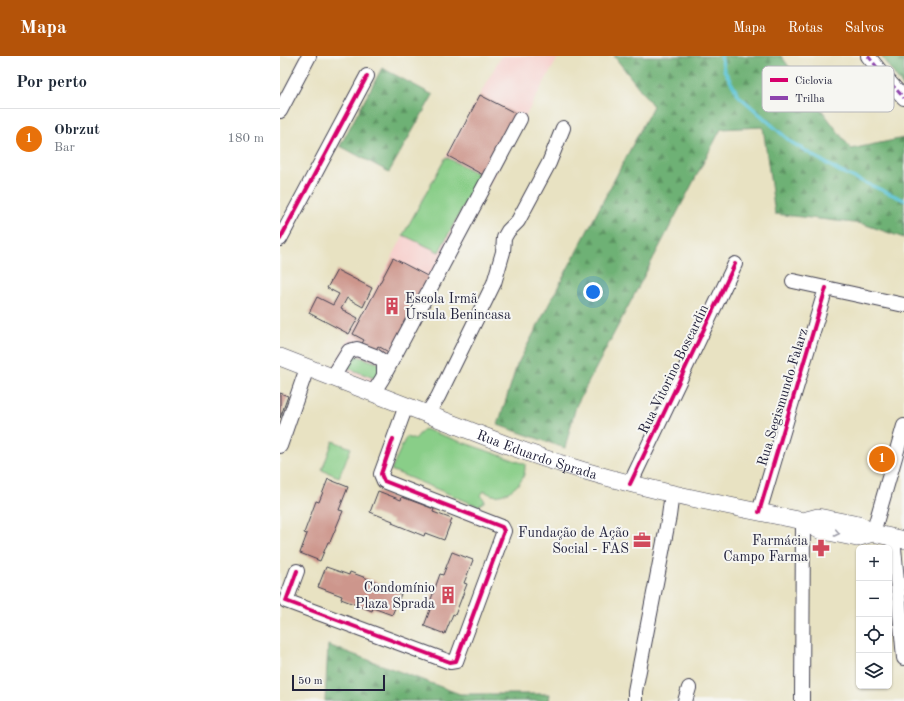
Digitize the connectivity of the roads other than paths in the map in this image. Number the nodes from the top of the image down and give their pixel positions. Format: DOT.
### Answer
graph roads {
  1 [pos="308,56"];
  2 [pos="868,56"];
  3 [pos="876,66"];
  4 [pos="366,76"];
  5 [pos="894,87"];
  6 [pos="904,98"];
  7 [pos="280,111"];
  8 [pos="520,119"];
  9 [pos="563,128"];
  10 [pos="280,240"];
  11 [pos="735,264"];
  12 [pos="793,282"];
  13 [pos="826,288"];
  14 [pos="904,305"];
  15 [pos="280,358"];
  16 [pos="307,368"];
  17 [pos="384,374"];
  18 [pos="334,378"];
  19 [pos="373,393"];
  20 [pos="406,406"];
  21 [pos="427,414"];
  22 [pos="904,426"];
  23 [pos="280,446"];
  24 [pos="630,484"];
  25 [pos="672,493"];
  26 [pos="759,512"];
  27 [pos="803,521"];
  28 [pos="873,533"];
  29 [pos="899,539"];
  30 [pos="297,571"];
  31 [pos="904,658"];
  32 [pos="635,701"];
  33 [pos="802,701"];
  1 -- 7 [label="street"];
  2 -- 3 [label="street"];
  4 -- 10 [label="street"];
  5 -- 6 [label="street"];
  8 -- 17 [label="street"];
  9 -- 21 [label="street"];
  11 -- 24 [label="street, Rua Vitorino Boscardin"];
  12 -- 13 [label="street"];
  13 -- 14 [label="street"];
  13 -- 26 [label="street, Rua Segismundo Falarz"];
  15 -- 16 [label="main road, Rua Eduardo Sprada"];
  16 -- 18 [label="main road, Rua Eduardo Sprada"];
  16 -- 23 [label="street"];
  17 -- 18 [label="street"];
  17 -- 19 [label="street"];
  18 -- 19 [label="main road, Rua Eduardo Sprada"];
  19 -- 20 [label="main road, Rua Eduardo Sprada"];
  20 -- 21 [label="main road, Rua Eduardo Sprada"];
  20 -- 30 [label="street"];
  21 -- 24 [label="main road, Rua Eduardo Sprada"];
  22 -- 28 [label="street"];
  24 -- 25 [label="main road, Rua Eduardo Sprada"];
  25 -- 26 [label="main road, Rua Eduardo Sprada"];
  25 -- 32 [label="street"];
  26 -- 27 [label="main road, Rua Eduardo Sprada"];
  27 -- 28 [label="main road, Rua Eduardo Sprada"];
  27 -- 33 [label="street"];
  28 -- 29 [label="main road, Rua Eduardo Sprada"];
  29 -- 31 [label="street"];
}
